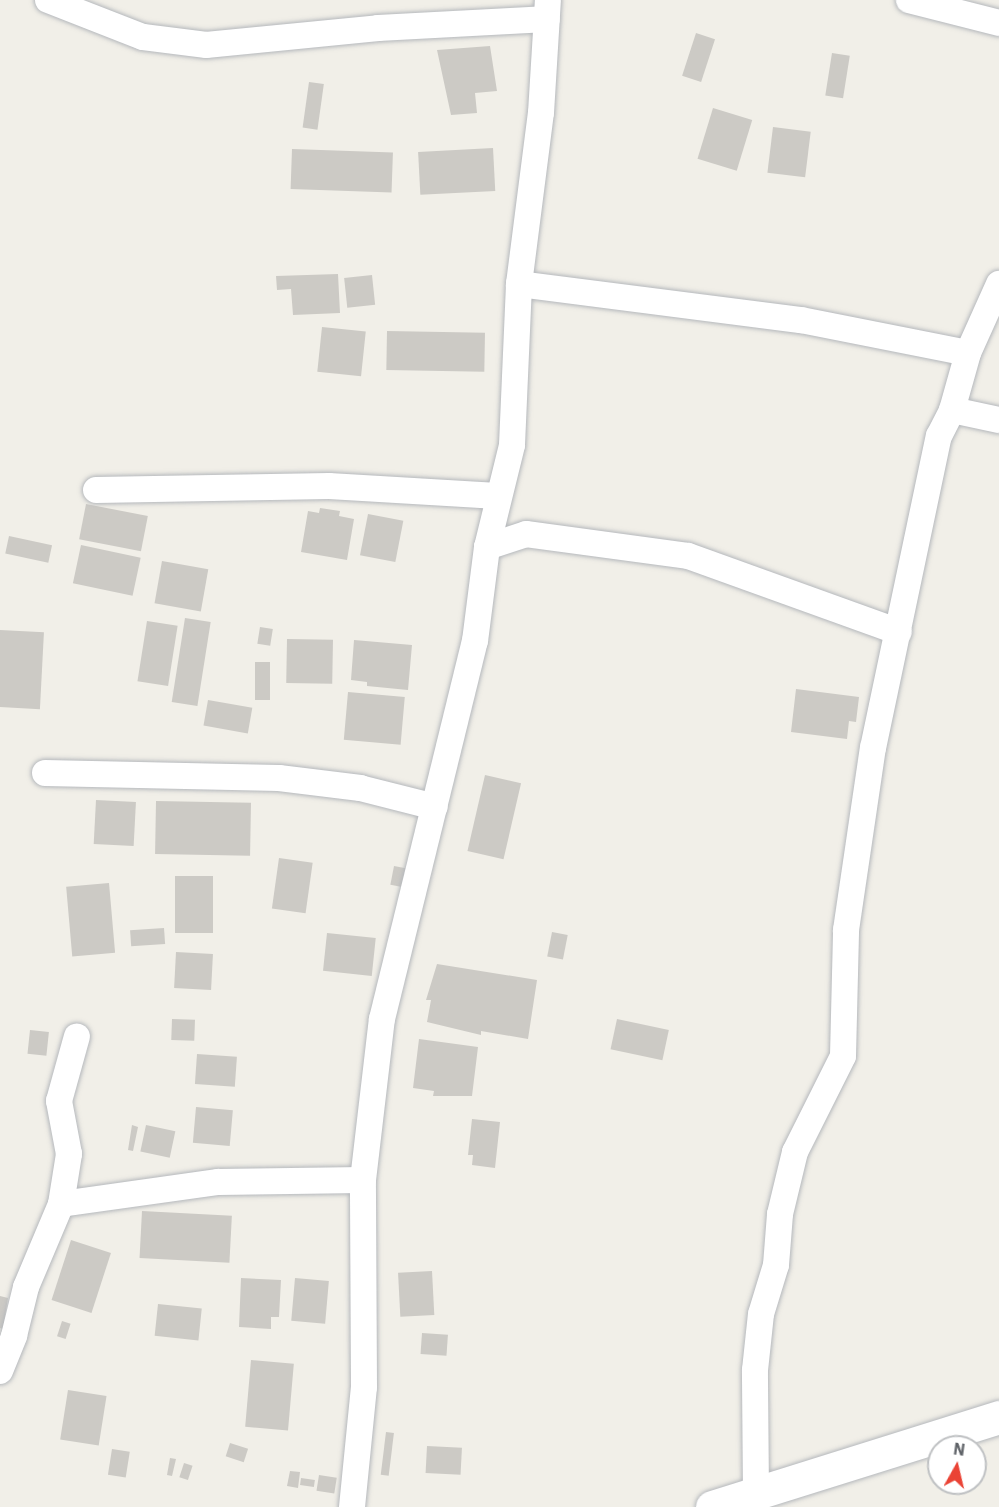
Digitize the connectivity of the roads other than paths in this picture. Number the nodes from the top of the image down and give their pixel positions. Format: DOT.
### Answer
graph roads {
  1 [pos="48,0"];
  2 [pos="909,0"];
  3 [pos="548,9"];
  4 [pos="999,22"];
  5 [pos="519,284"];
  6 [pos="999,284"];
  7 [pos="968,353"];
  8 [pos="952,410"];
  9 [pos="999,420"];
  10 [pos="96,490"];
  11 [pos="498,496"];
  12 [pos="486,547"];
  13 [pos="899,632"];
  14 [pos="45,773"];
  15 [pos="435,807"];
  16 [pos="77,1036"];
  17 [pos="363,1180"];
  18 [pos="61,1204"];
  19 [pos="0,1371"];
  20 [pos="999,1417"];
  21 [pos="756,1494"];
  22 [pos="352,1507"];
  23 [pos="712,1507"];
  1 -- 3 [label="street"];
  2 -- 4 [label="street"];
  3 -- 5 [label="street"];
  5 -- 7 [label="street"];
  5 -- 11 [label="street"];
  6 -- 7 [label="street"];
  7 -- 8 [label="street"];
  8 -- 9 [label="street"];
  8 -- 13 [label="street"];
  10 -- 11 [label="street"];
  11 -- 12 [label="street"];
  12 -- 13 [label="street"];
  12 -- 15 [label="street"];
  13 -- 21 [label="street"];
  14 -- 15 [label="street"];
  15 -- 17 [label="street"];
  16 -- 18 [label="street"];
  17 -- 18 [label="street"];
  17 -- 22 [label="street"];
  18 -- 19 [label="street"];
  20 -- 21 [label="main road"];
  21 -- 23 [label="main road"];
}
